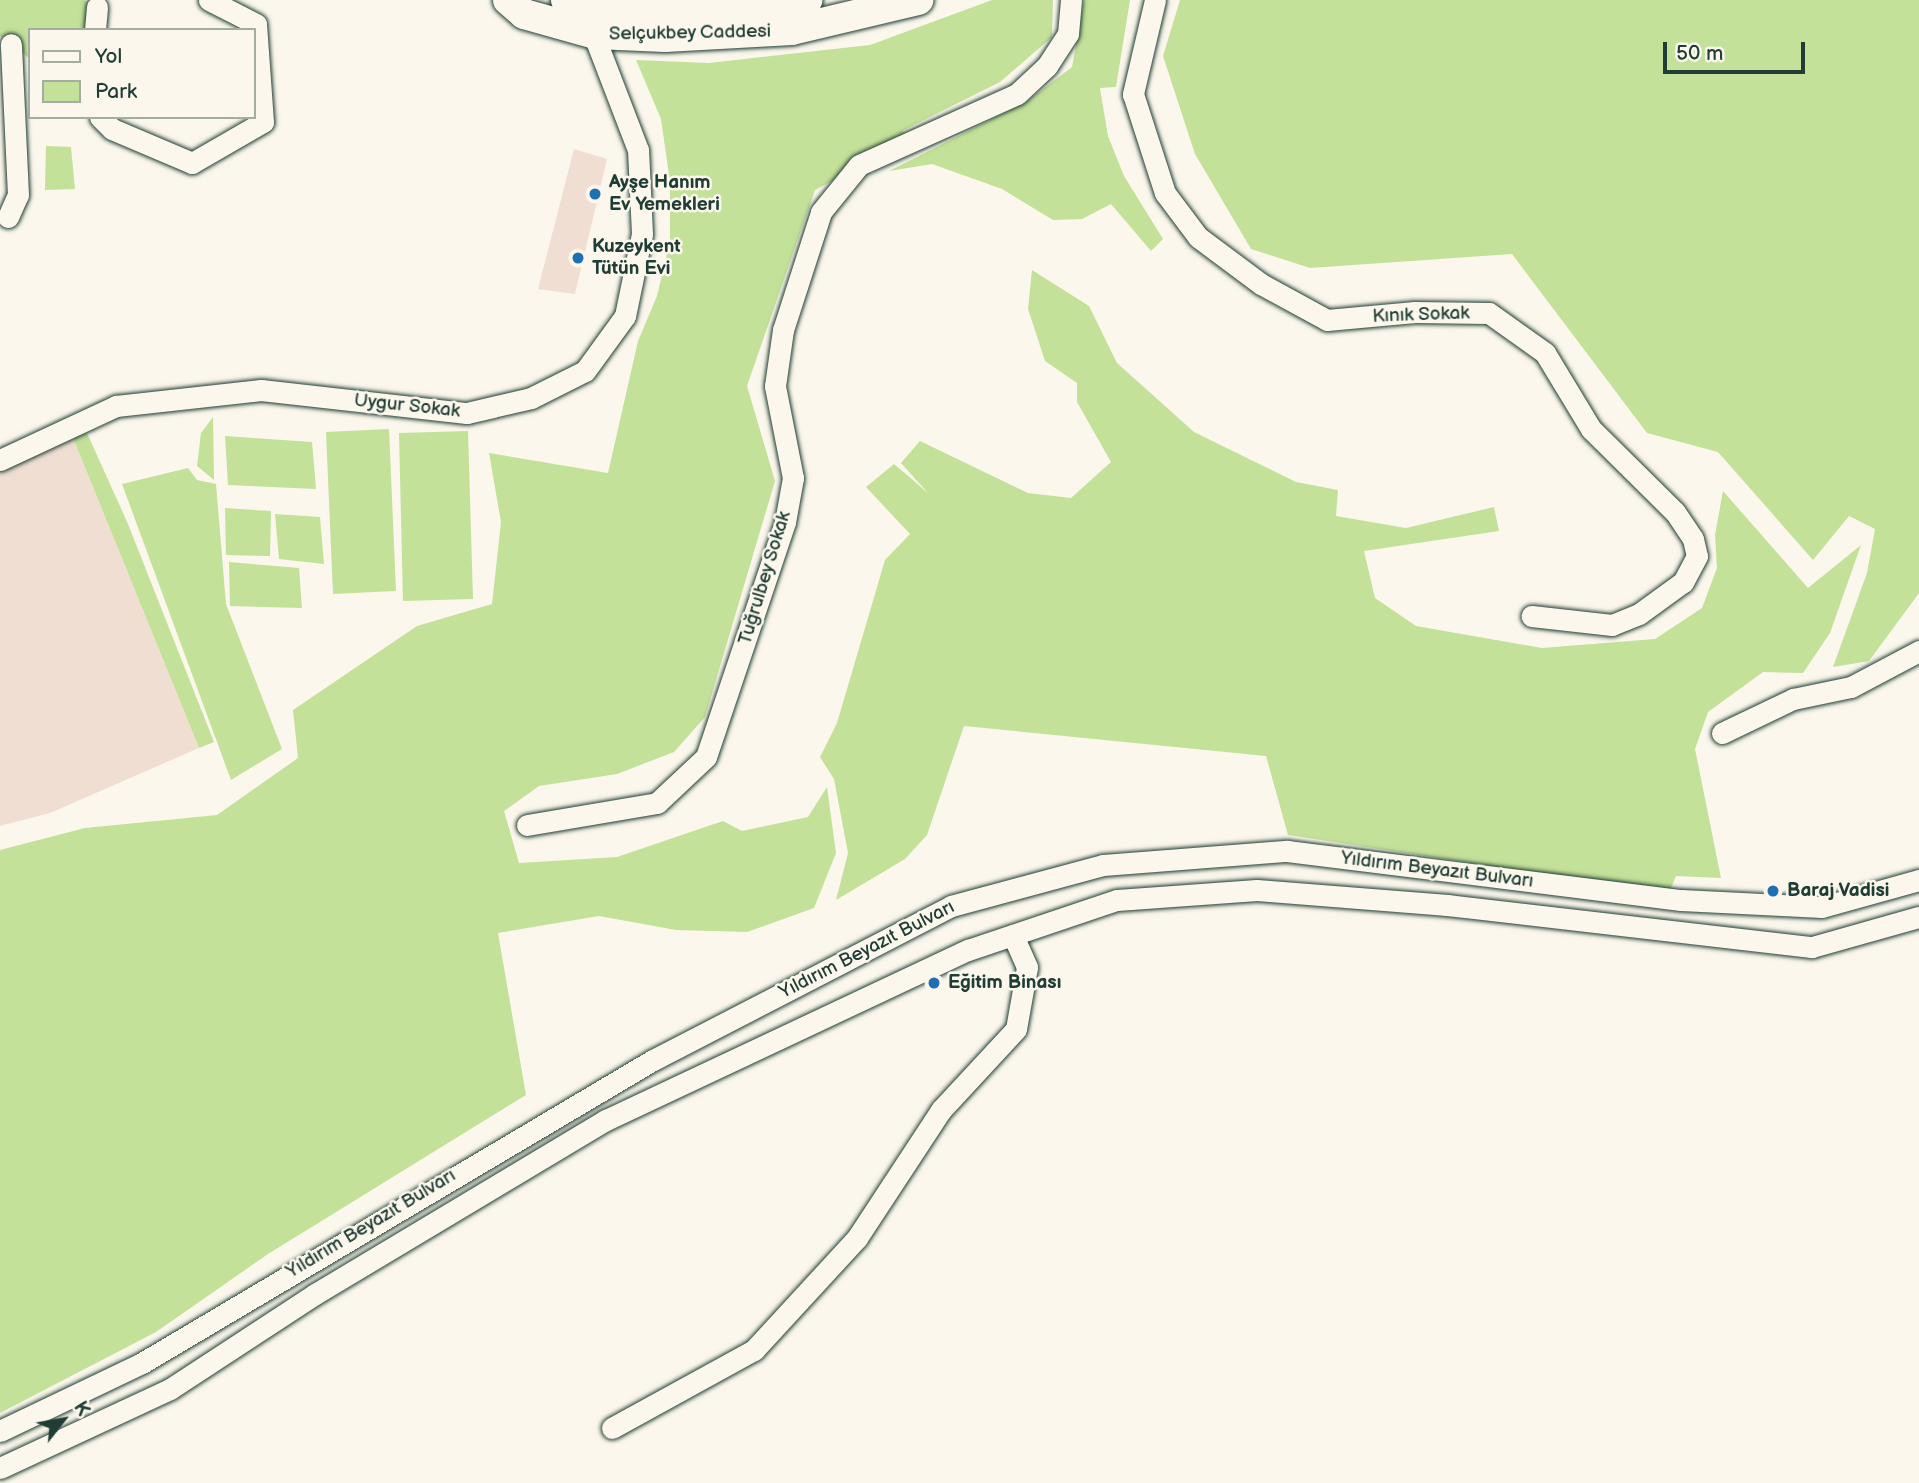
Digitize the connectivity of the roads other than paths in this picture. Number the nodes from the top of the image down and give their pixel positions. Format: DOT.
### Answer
graph roads {
  1 [pos="209,0"];
  2 [pos="508,0"];
  3 [pos="807,0"];
  4 [pos="918,0"];
  5 [pos="1071,0"];
  6 [pos="1155,0"];
  7 [pos="98,2"];
  8 [pos="572,3"];
  9 [pos="95,28"];
  10 [pos="595,34"];
  11 [pos="6,40"];
  12 [pos="28,57"];
  13 [pos="102,119"];
  14 [pos="9,172"];
  15 [pos="8,217"];
  16 [pos="0,460"];
  17 [pos="1532,617"];
  18 [pos="1919,651"];
  19 [pos="1722,733"];
  20 [pos="527,825"];
  21 [pos="1919,880"];
  22 [pos="1919,917"];
  23 [pos="1013,935"];
  24 [pos="612,1428"];
  25 [pos="0,1431"];
  26 [pos="0,1468"];
  1 -- 13 [label="street"];
  2 -- 10 [label="street, Selçukbey Caddesi"];
  3 -- 8 [label="street, Selçukbey Caddesi"];
  4 -- 10 [label="street, Selçukbey Caddesi"];
  5 -- 20 [label="street, Tuğrulbey Sokak"];
  6 -- 17 [label="street, Kınık Sokak"];
  7 -- 9 [label="street"];
  8 -- 10 [label="street, Uygur Sokak"];
  10 -- 16 [label="street, Uygur Sokak"];
  11 -- 12 [label="street"];
  11 -- 14 [label="street"];
  14 -- 15 [label="street"];
  18 -- 19 [label="street"];
  21 -- 25 [label="street, Yıldırım Beyazıt Bulvarı"];
  22 -- 23 [label="street, Yıldırım Beyazıt Bulvarı"];
  23 -- 24 [label="street"];
  23 -- 26 [label="street, Yıldırım Beyazıt Bulvarı"];
}
